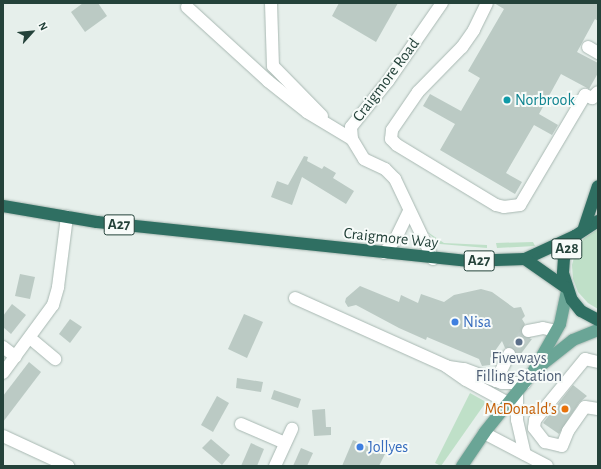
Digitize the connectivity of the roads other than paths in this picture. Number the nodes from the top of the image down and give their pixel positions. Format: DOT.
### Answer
graph roads {
  1 [pos="271,3"];
  2 [pos="442,3"];
  3 [pos="487,3"];
  4 [pos="187,7"];
  5 [pos="273,66"];
  6 [pos="268,80"];
  7 [pos="598,92"];
  8 [pos="333,128"];
  9 [pos="352,139"];
  10 [pos="598,186"];
  11 [pos="3,206"];
  12 [pos="410,211"];
  13 [pos="68,217"];
  14 [pos="598,221"];
  15 [pos="579,232"];
  16 [pos="384,253"];
  17 [pos="433,258"];
  18 [pos="525,259"];
  19 [pos="566,289"];
  20 [pos="295,298"];
  21 [pos="598,320"];
  22 [pos="598,330"];
  23 [pos="528,331"];
  24 [pos="556,331"];
  25 [pos="30,338"];
  26 [pos="3,347"];
  27 [pos="508,354"];
  28 [pos="16,356"];
  29 [pos="55,359"];
  30 [pos="598,362"];
  31 [pos="446,366"];
  32 [pos="533,372"];
  33 [pos="3,373"];
  34 [pos="496,381"];
  35 [pos="521,387"];
  36 [pos="508,403"];
  37 [pos="598,409"];
  38 [pos="241,424"];
  39 [pos="292,429"];
  40 [pos="484,433"];
  41 [pos="3,436"];
  42 [pos="285,443"];
  43 [pos="525,454"];
  44 [pos="68,466"];
  45 [pos="275,466"];
  46 [pos="462,466"];
  47 [pos="547,466"];
  1 -- 5 [label="street"];
  2 -- 9 [label="street, Craigmore Road"];
  3 -- 7 [label="street"];
  4 -- 6 [label="street"];
  5 -- 6 [label="street"];
  5 -- 8 [label="street"];
  6 -- 8 [label="street"];
  8 -- 9 [label="street"];
  9 -- 12 [label="street, Craigmore Road"];
  10 -- 15 [label="highway, A28"];
  11 -- 13 [label="highway, A27"];
  12 -- 16 [label="street"];
  12 -- 17 [label="street, Craigmore Road"];
  13 -- 16 [label="highway, Craigmore Way / A27"];
  13 -- 25 [label="street"];
  14 -- 15 [label="highway, A28"];
  15 -- 18 [label="highway, Craigmore Way / A27"];
  15 -- 19 [label="highway, A28"];
  16 -- 17 [label="highway, Craigmore Way / A27"];
  17 -- 18 [label="highway, Craigmore Way / A27"];
  18 -- 19 [label="highway"];
  19 -- 21 [label="highway, A28"];
  19 -- 24 [label="main road"];
  20 -- 31 [label="street"];
  22 -- 32 [label="main road"];
  23 -- 24 [label="street"];
  24 -- 32 [label="main road"];
  25 -- 28 [label="street"];
  25 -- 29 [label="street"];
  26 -- 28 [label="street"];
  27 -- 34 [label="street"];
  28 -- 33 [label="street"];
  30 -- 37 [label="street"];
  31 -- 34 [label="street"];
  31 -- 36 [label="street"];
  32 -- 35 [label="main road"];
  34 -- 35 [label="street"];
  35 -- 36 [label="main road"];
  35 -- 43 [label="street"];
  36 -- 40 [label="main road"];
  38 -- 42 [label="street"];
  39 -- 42 [label="street"];
  40 -- 43 [label="street"];
  40 -- 46 [label="main road"];
  41 -- 44 [label="street"];
  42 -- 45 [label="street"];
  43 -- 47 [label="street"];
}
